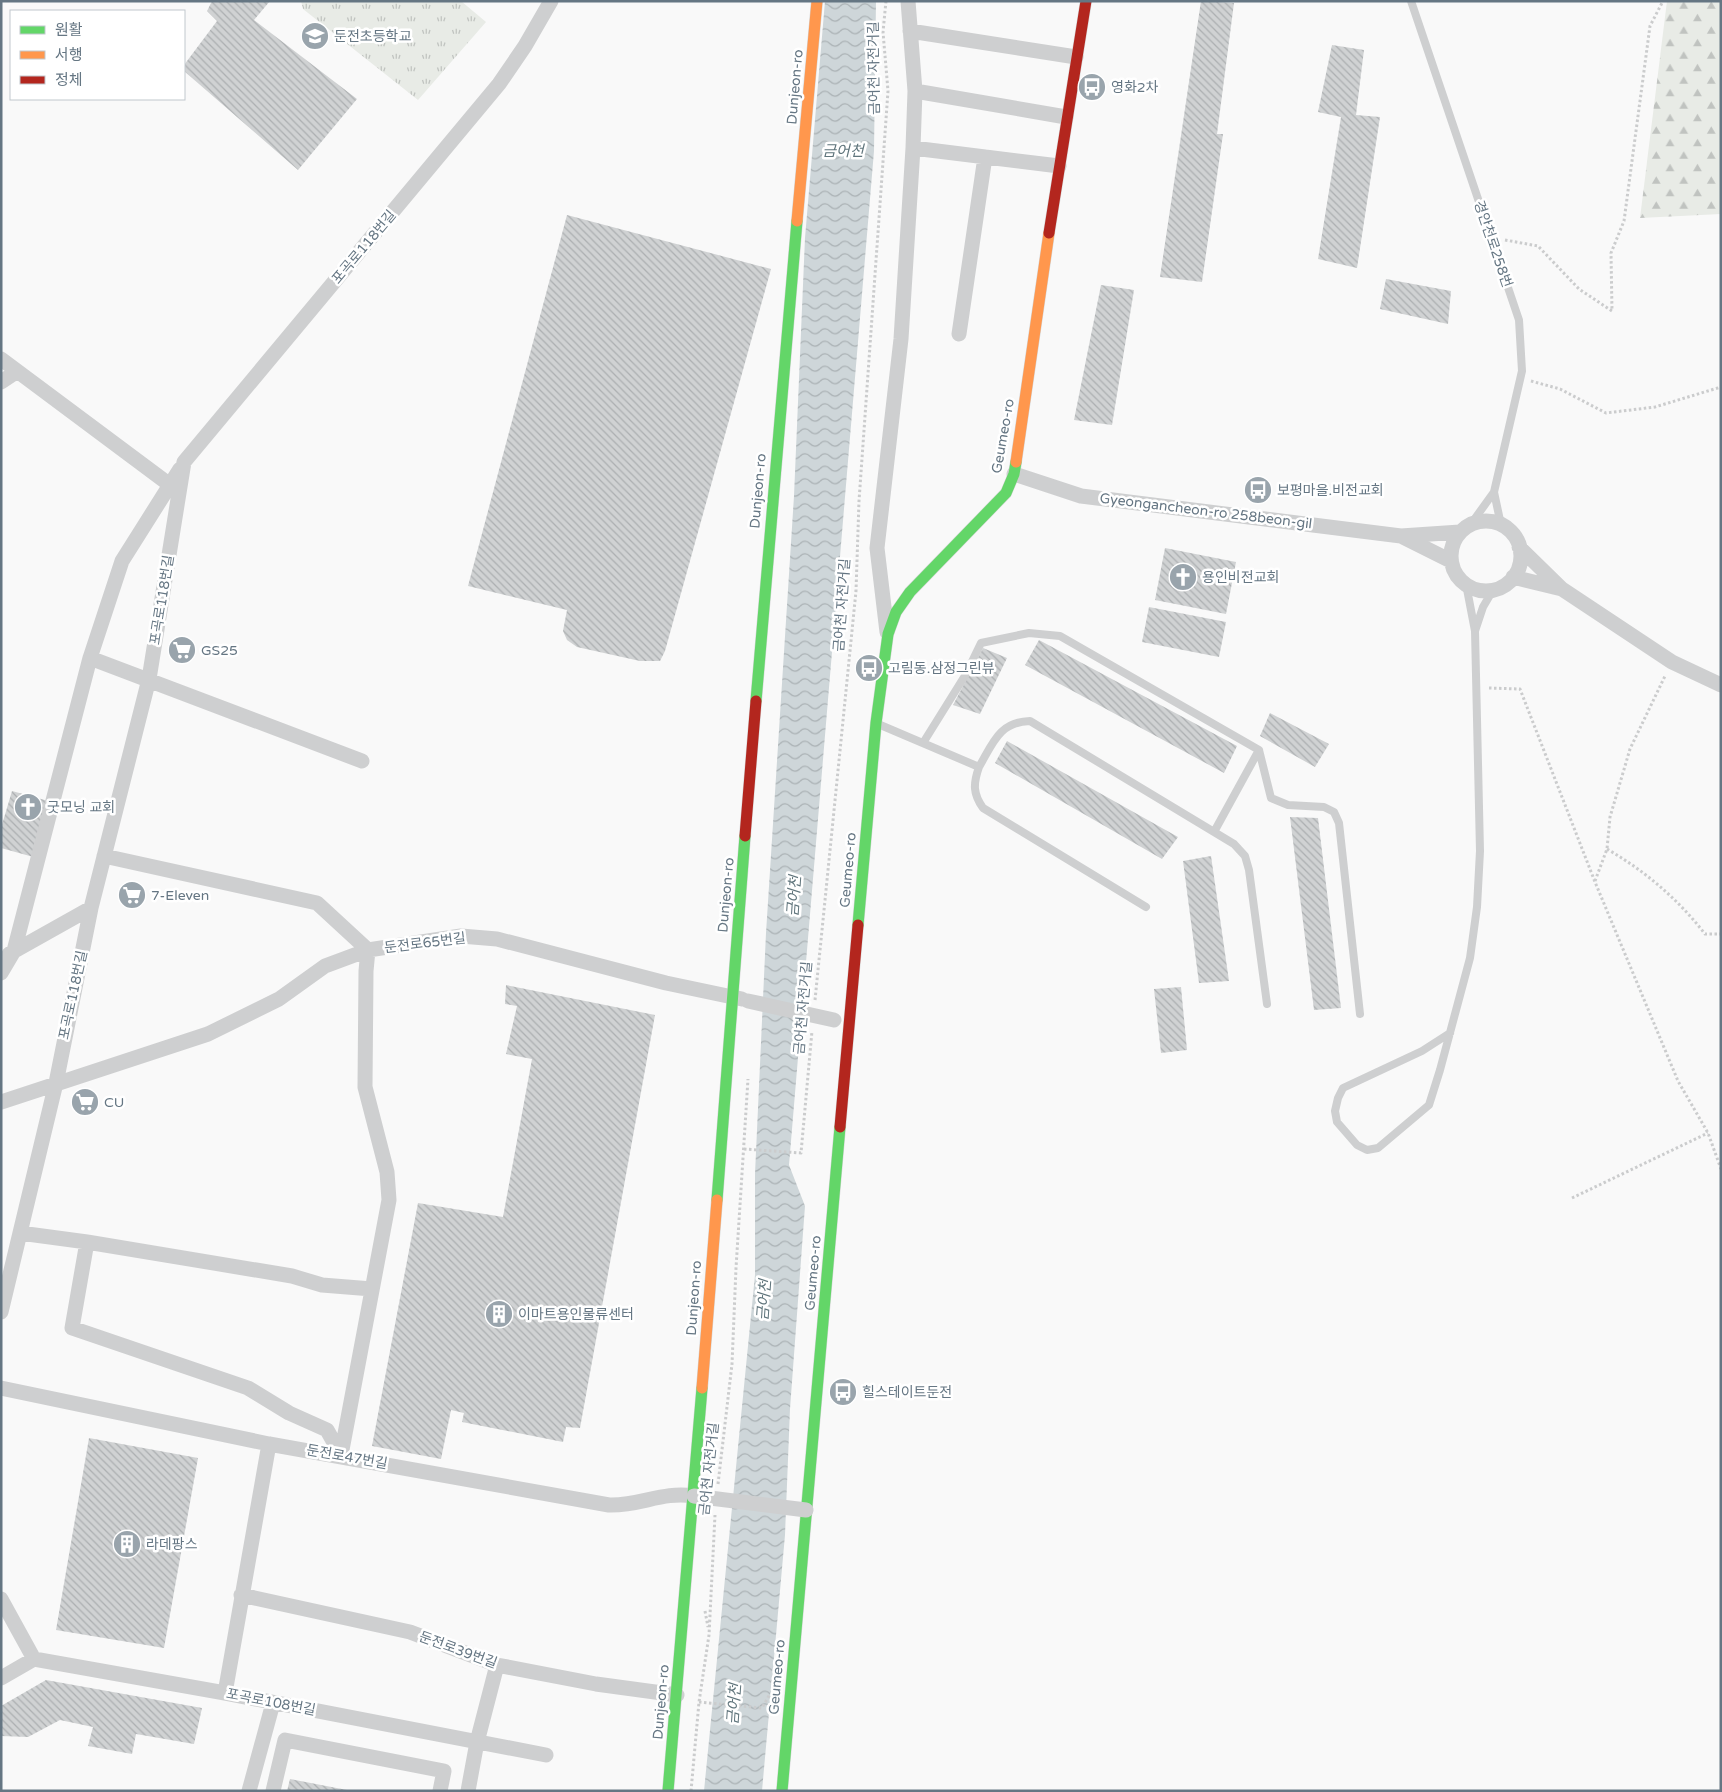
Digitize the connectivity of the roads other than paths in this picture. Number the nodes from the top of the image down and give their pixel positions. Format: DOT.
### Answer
graph roads {
  1 [pos="551,1"];
  2 [pos="817,1"];
  3 [pos="908,1"];
  4 [pos="1086,1"];
  5 [pos="1411,1"];
  6 [pos="910,31"];
  7 [pos="1076,56"];
  8 [pos="915,91"];
  9 [pos="1066,117"];
  10 [pos="913,148"];
  11 [pos="984,157"];
  12 [pos="1060,166"];
  13 [pos="959,334"];
  14 [pos="1,359"];
  15 [pos="16,372"];
  16 [pos="1,382"];
  17 [pos="184,462"];
  18 [pos="1014,474"];
  19 [pos="170,485"];
  20 [pos="1494,492"];
  21 [pos="1501,524"];
  22 [pos="1466,528"];
  23 [pos="1401,536"];
  24 [pos="1519,547"];
  25 [pos="1451,561"];
  26 [pos="1513,577"];
  27 [pos="1466,584"];
  28 [pos="1562,589"];
  29 [pos="1493,590"];
  30 [pos="1475,631"];
  31 [pos="888,634"];
  32 [pos="90,658"];
  33 [pos="149,679"];
  34 [pos="1721,685"];
  35 [pos="876,723"];
  36 [pos="922,743"];
  37 [pos="1259,750"];
  38 [pos="362,761"];
  39 [pos="979,767"];
  40 [pos="1214,832"];
  41 [pos="104,856"];
  42 [pos="1146,907"];
  43 [pos="91,908"];
  44 [pos="368,950"];
  45 [pos="8,955"];
  46 [pos="1,973"];
  47 [pos="732,997"];
  48 [pos="1267,1004"];
  49 [pos="1360,1014"];
  50 [pos="850,1023"];
  51 [pos="1450,1033"];
  52 [pos="56,1083"];
  53 [pos="1,1102"];
  54 [pos="20,1233"];
  55 [pos="86,1242"];
  56 [pos="372,1289"];
  57 [pos="1,1312"];
  58 [pos="1,1388"];
  59 [pos="270,1444"];
  60 [pos="341,1456"];
  61 [pos="694,1496"];
  62 [pos="806,1510"];
  63 [pos="242,1595"];
  64 [pos="1,1599"];
  65 [pos="34,1658"];
  66 [pos="497,1665"];
  67 [pos="1,1678"];
  68 [pos="225,1693"];
  69 [pos="677,1695"];
  70 [pos="273,1703"];
  71 [pos="477,1742"];
  72 [pos="546,1755"];
  73 [pos="249,1791"];
  74 [pos="274,1791"];
  75 [pos="440,1791"];
  76 [pos="468,1791"];
  77 [pos="668,1791"];
  78 [pos="782,1791"];
  1 -- 17 [label="street, 포곡로118번길"];
  2 -- 47 [label="street, Dunjeon-ro"];
  3 -- 6 [label="street"];
  4 -- 7 [label="street, Geumeo-ro"];
  5 -- 20 [label="lane, 경안천로258번"];
  6 -- 7 [label="street"];
  6 -- 8 [label="street"];
  7 -- 9 [label="street, Geumeo-ro"];
  8 -- 9 [label="street"];
  8 -- 10 [label="street"];
  9 -- 12 [label="street, Geumeo-ro"];
  10 -- 11 [label="street"];
  10 -- 31 [label="street"];
  11 -- 12 [label="street"];
  11 -- 13 [label="street"];
  12 -- 18 [label="street, Geumeo-ro"];
  14 -- 15 [label="street"];
  15 -- 16 [label="street"];
  15 -- 19 [label="street"];
  17 -- 19 [label="street"];
  17 -- 33 [label="street, 포곡로118번길"];
  18 -- 23 [label="street, Gyeongancheon-ro 258beon-gil"];
  18 -- 31 [label="street, Geumeo-ro"];
  19 -- 32 [label="street"];
  20 -- 21 [label="lane"];
  20 -- 22 [label="lane"];
  21 -- 22 [label="street"];
  21 -- 24 [label="street"];
  22 -- 23 [label="street"];
  22 -- 25 [label="street"];
  23 -- 25 [label="street"];
  24 -- 26 [label="street"];
  24 -- 28 [label="street"];
  25 -- 27 [label="street"];
  26 -- 28 [label="street"];
  26 -- 29 [label="street"];
  27 -- 29 [label="street"];
  27 -- 30 [label="lane"];
  28 -- 34 [label="street"];
  29 -- 30 [label="lane"];
  30 -- 51 [label="lane"];
  31 -- 35 [label="street, Geumeo-ro"];
  32 -- 33 [label="street"];
  32 -- 45 [label="street"];
  33 -- 38 [label="street"];
  33 -- 41 [label="street, 포곡로118번길"];
  35 -- 36 [label="lane"];
  35 -- 50 [label="street, Geumeo-ro"];
  36 -- 37 [label="lane"];
  36 -- 39 [label="lane"];
  37 -- 40 [label="lane"];
  37 -- 49 [label="lane"];
  39 -- 40 [label="lane"];
  39 -- 42 [label="lane"];
  40 -- 48 [label="lane"];
  41 -- 43 [label="street, 포곡로118번길"];
  41 -- 44 [label="street, 둔전로65번길"];
  43 -- 45 [label="street"];
  43 -- 52 [label="street, 포곡로118번길"];
  44 -- 47 [label="street, 둔전로65번길"];
  44 -- 52 [label="street"];
  44 -- 56 [label="street"];
  45 -- 46 [label="street"];
  47 -- 50 [label="street, 둔전로65번길, bridge"];
  47 -- 61 [label="street, Dunjeon-ro"];
  50 -- 62 [label="street, Geumeo-ro"];
  51 -- 51 [label="lane"];
  52 -- 53 [label="street"];
  52 -- 54 [label="street, 포곡로118번길"];
  54 -- 55 [label="street"];
  54 -- 57 [label="street, 포곡로118번길"];
  55 -- 56 [label="street"];
  55 -- 60 [label="street"];
  56 -- 60 [label="street"];
  58 -- 59 [label="street, 둔전로47번길"];
  59 -- 60 [label="street, 둔전로47번길"];
  59 -- 63 [label="street"];
  60 -- 61 [label="street, 둔전로47번길"];
  61 -- 62 [label="street, 둔전로47번길, bridge"];
  61 -- 69 [label="street, Dunjeon-ro"];
  62 -- 78 [label="street, Geumeo-ro"];
  63 -- 66 [label="street, 둔전로39번길"];
  63 -- 68 [label="street"];
  64 -- 65 [label="street"];
  65 -- 67 [label="street"];
  65 -- 68 [label="street, 포곡로108번길"];
  66 -- 69 [label="street, 둔전로39번길"];
  66 -- 71 [label="street"];
  68 -- 70 [label="street, 포곡로108번길"];
  69 -- 77 [label="street, Dunjeon-ro"];
  70 -- 71 [label="street, 포곡로108번길"];
  70 -- 73 [label="street"];
  71 -- 72 [label="street, 포곡로108번길"];
  71 -- 76 [label="street"];
  74 -- 75 [label="street"];
}
